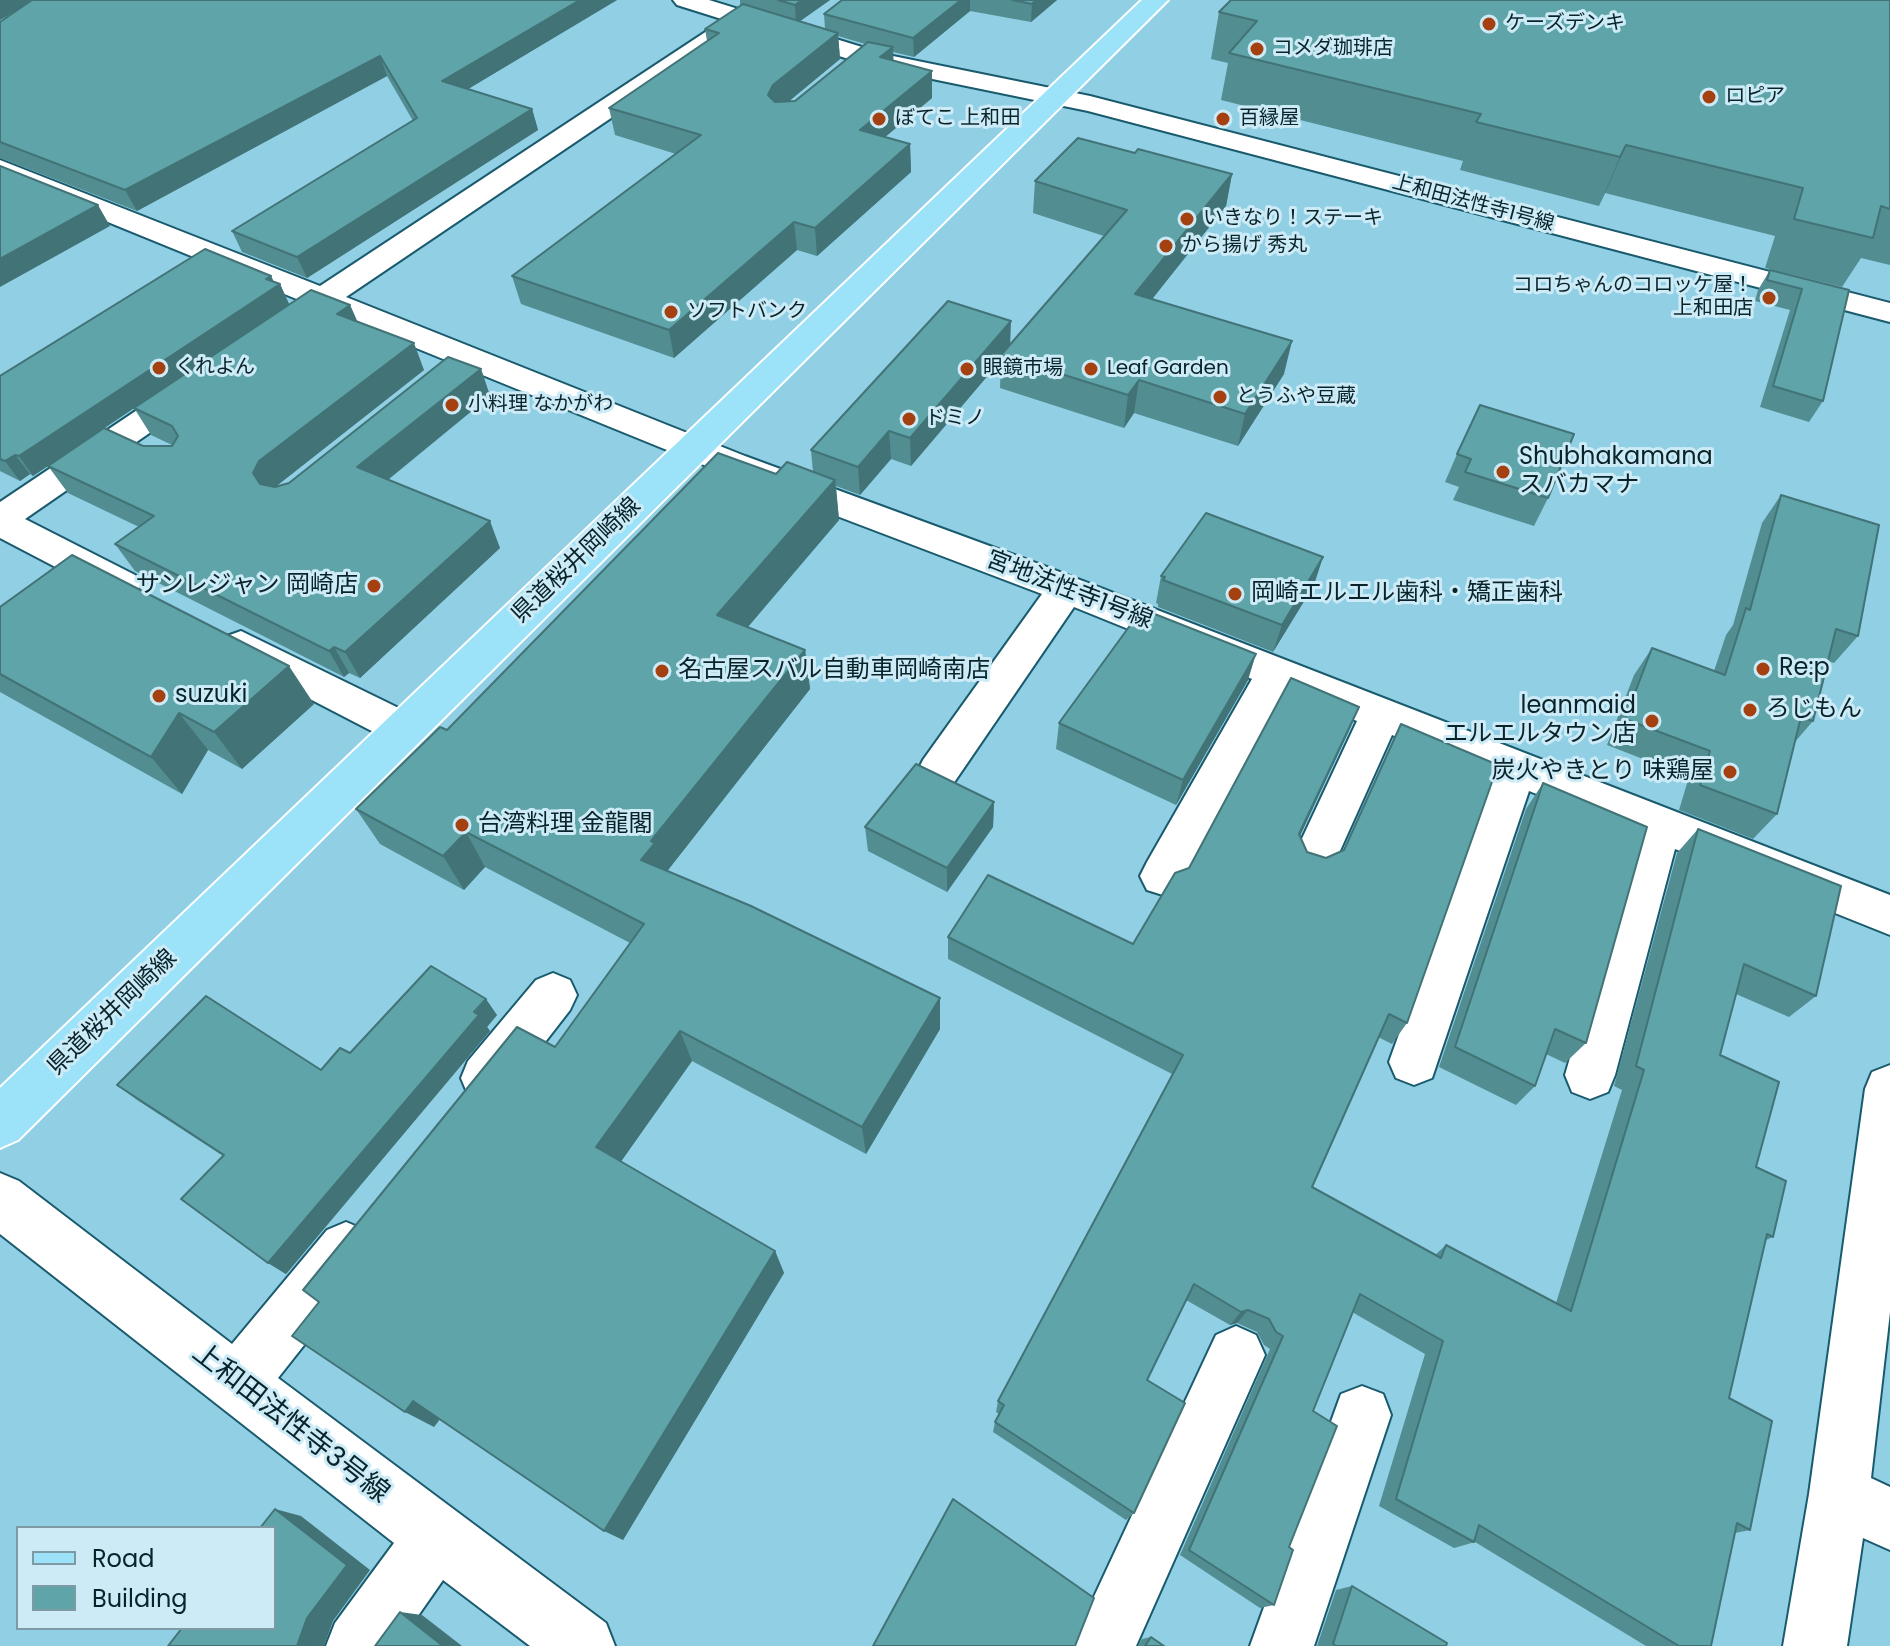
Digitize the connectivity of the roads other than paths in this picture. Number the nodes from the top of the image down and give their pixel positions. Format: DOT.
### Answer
graph roads {
  1 [pos="685,0"];
  2 [pos="1156,0"];
  3 [pos="825,18"];
  4 [pos="741,19"];
  5 [pos="799,37"];
  6 [pos="864,56"];
  7 [pos="842,75"];
  8 [pos="1056,96"];
  9 [pos="0,168"];
  10 [pos="325,297"];
  11 [pos="1890,313"];
  12 [pos="286,323"];
  13 [pos="222,367"];
  14 [pos="693,448"];
  15 [pos="0,521"];
  16 [pos="1066,589"];
  17 [pos="151,600"];
  18 [pos="205,628"];
  19 [pos="1275,673"];
  20 [pos="1380,715"];
  21 [pos="404,729"];
  22 [pos="1516,767"];
  23 [pos="938,772"];
  24 [pos="1659,825"];
  25 [pos="1314,860"];
  26 [pos="1163,876"];
  27 [pos="1890,915"];
  28 [pos="553,995"];
  29 [pos="1414,1062"];
  30 [pos="1590,1075"];
  31 [pos="1890,1089"];
  32 [pos="454,1117"];
  33 [pos="0,1123"];
  34 [pos="0,1200"];
  35 [pos="375,1213"];
  36 [pos="1236,1355"];
  37 [pos="237,1383"];
  38 [pos="1362,1415"];
  39 [pos="1864,1506"];
  40 [pos="436,1537"];
  41 [pos="358,1646"];
  42 [pos="583,1646"];
  43 [pos="1103,1646"];
  44 [pos="1282,1646"];
  45 [pos="1815,1646"];
  1 -- 4 [label="street, 上和田法性寺1号線"];
  2 -- 8 [label="main road, 県道桜井岡崎線"];
  3 -- 5 [label="street"];
  4 -- 5 [label="street, 上和田法性寺1号線"];
  4 -- 10 [label="street"];
  5 -- 6 [label="street, 上和田法性寺1号線"];
  6 -- 7 [label="street"];
  6 -- 8 [label="street, 上和田法性寺1号線"];
  8 -- 11 [label="street, 上和田法性寺1号線"];
  8 -- 14 [label="main road, 県道桜井岡崎線"];
  9 -- 10 [label="street, 宮地法性寺1号線"];
  10 -- 12 [label="street"];
  10 -- 14 [label="street, 宮地法性寺1号線"];
  13 -- 15 [label="street"];
  14 -- 16 [label="street, 宮地法性寺1号線"];
  14 -- 21 [label="main road, 県道桜井岡崎線"];
  15 -- 17 [label="street"];
  16 -- 19 [label="street, 宮地法性寺1号線"];
  16 -- 23 [label="street"];
  18 -- 21 [label="street"];
  19 -- 20 [label="street, 宮地法性寺1号線"];
  19 -- 26 [label="street"];
  20 -- 22 [label="street, 宮地法性寺1号線"];
  20 -- 25 [label="street"];
  21 -- 33 [label="main road, 県道桜井岡崎線"];
  22 -- 24 [label="street, 宮地法性寺1号線"];
  22 -- 29 [label="street"];
  24 -- 27 [label="street, 宮地法性寺1号線"];
  24 -- 30 [label="street"];
  28 -- 32 [label="street"];
  31 -- 39 [label="street"];
  34 -- 37 [label="street, 上和田法性寺3号線"];
  35 -- 37 [label="street"];
  36 -- 43 [label="street"];
  37 -- 40 [label="street, 上和田法性寺3号線"];
  38 -- 44 [label="street"];
  39 -- 45 [label="street"];
  40 -- 41 [label="street"];
  40 -- 42 [label="street, 上和田法性寺3号線"];
}
